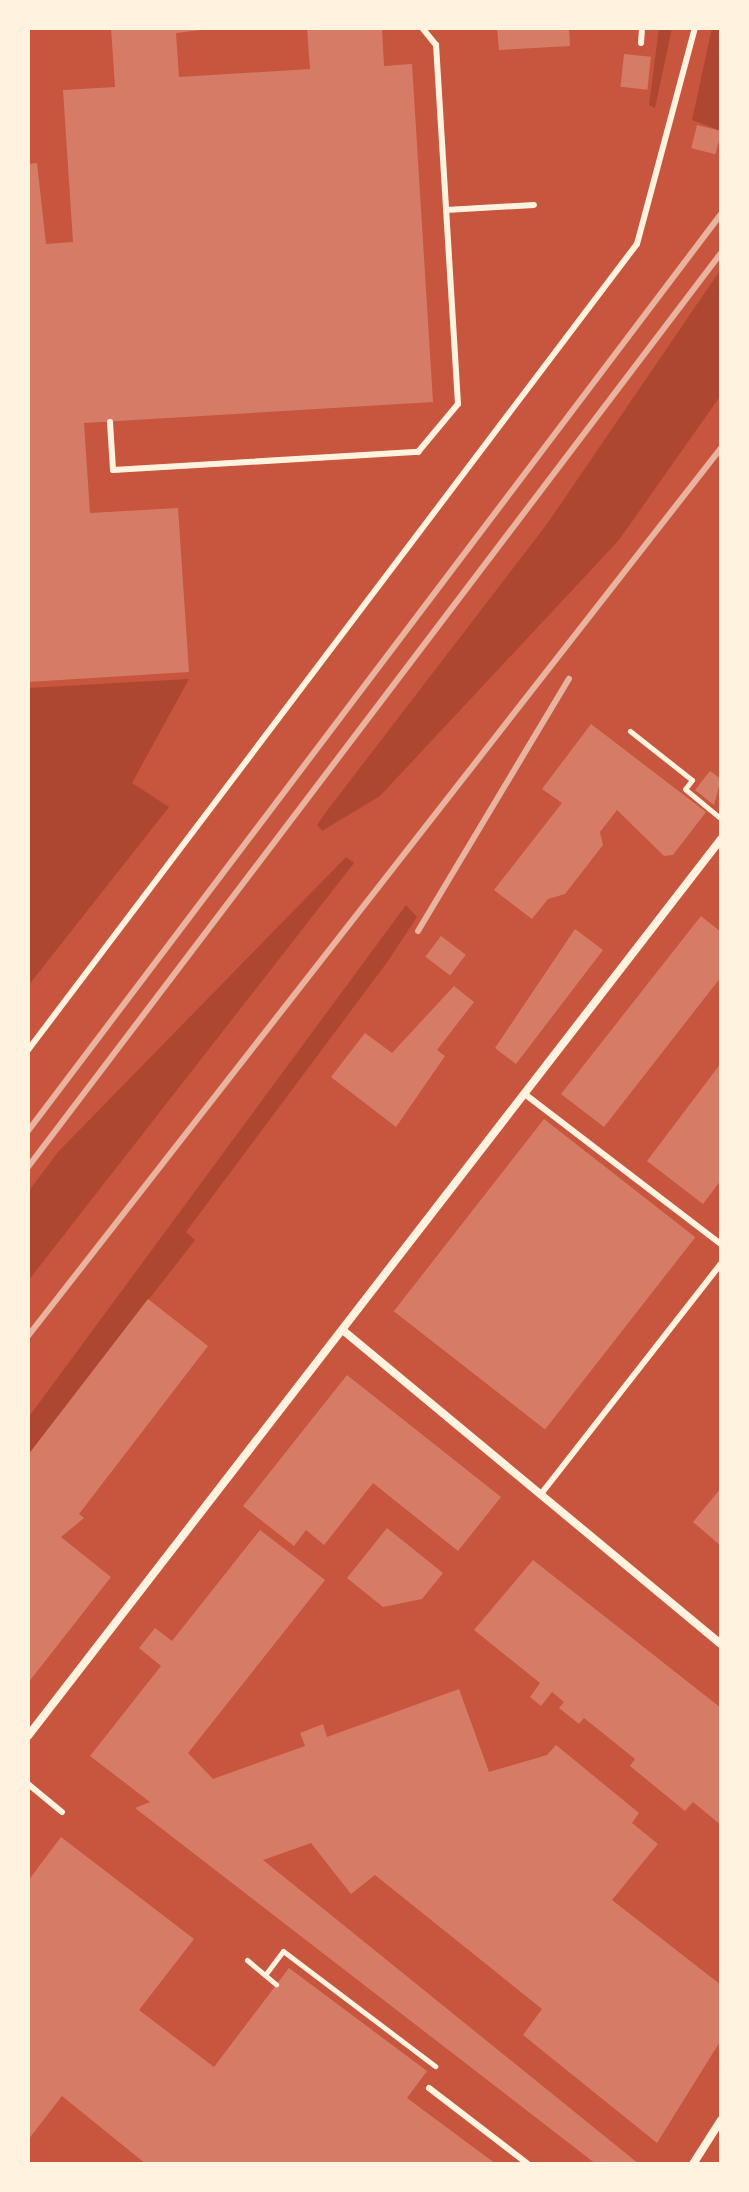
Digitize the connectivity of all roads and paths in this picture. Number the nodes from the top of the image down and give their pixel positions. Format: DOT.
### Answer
graph roads {
  1 [pos="422,28"];
  2 [pos="642,28"];
  3 [pos="695,28"];
  4 [pos="641,43"];
  5 [pos="534,205"];
  6 [pos="446,210"];
  7 [pos="110,422"];
  8 [pos="630,731"];
  9 [pos="721,818"];
  10 [pos="721,839"];
  11 [pos="28,1050"];
  12 [pos="526,1095"];
  13 [pos="721,1244"];
  14 [pos="721,1264"];
  15 [pos="345,1332"];
  16 [pos="541,1494"];
  17 [pos="721,1644"];
  18 [pos="28,1736"];
  19 [pos="28,1784"];
  20 [pos="62,1812"];
  21 [pos="247,1960"];
  22 [pos="265,1975"];
  23 [pos="276,1984"];
  24 [pos="429,2088"];
  25 [pos="721,2120"];
  26 [pos="528,2164"];
  27 [pos="693,2164"];
  1 -- 6 [label="lane"];
  2 -- 4 [label="lane"];
  3 -- 11 [label="lane"];
  5 -- 6 [label="lane"];
  6 -- 7 [label="lane"];
  8 -- 9 [label="path"];
  10 -- 12 [label="street"];
  12 -- 13 [label="lane"];
  12 -- 15 [label="street"];
  14 -- 16 [label="lane"];
  15 -- 16 [label="street"];
  15 -- 18 [label="street"];
  16 -- 17 [label="street"];
  19 -- 20 [label="lane"];
  21 -- 22 [label="path"];
  22 -- 23 [label="path"];
  22 -- 24 [label="path"];
  24 -- 26 [label="lane"];
  25 -- 27 [label="street"];
}
